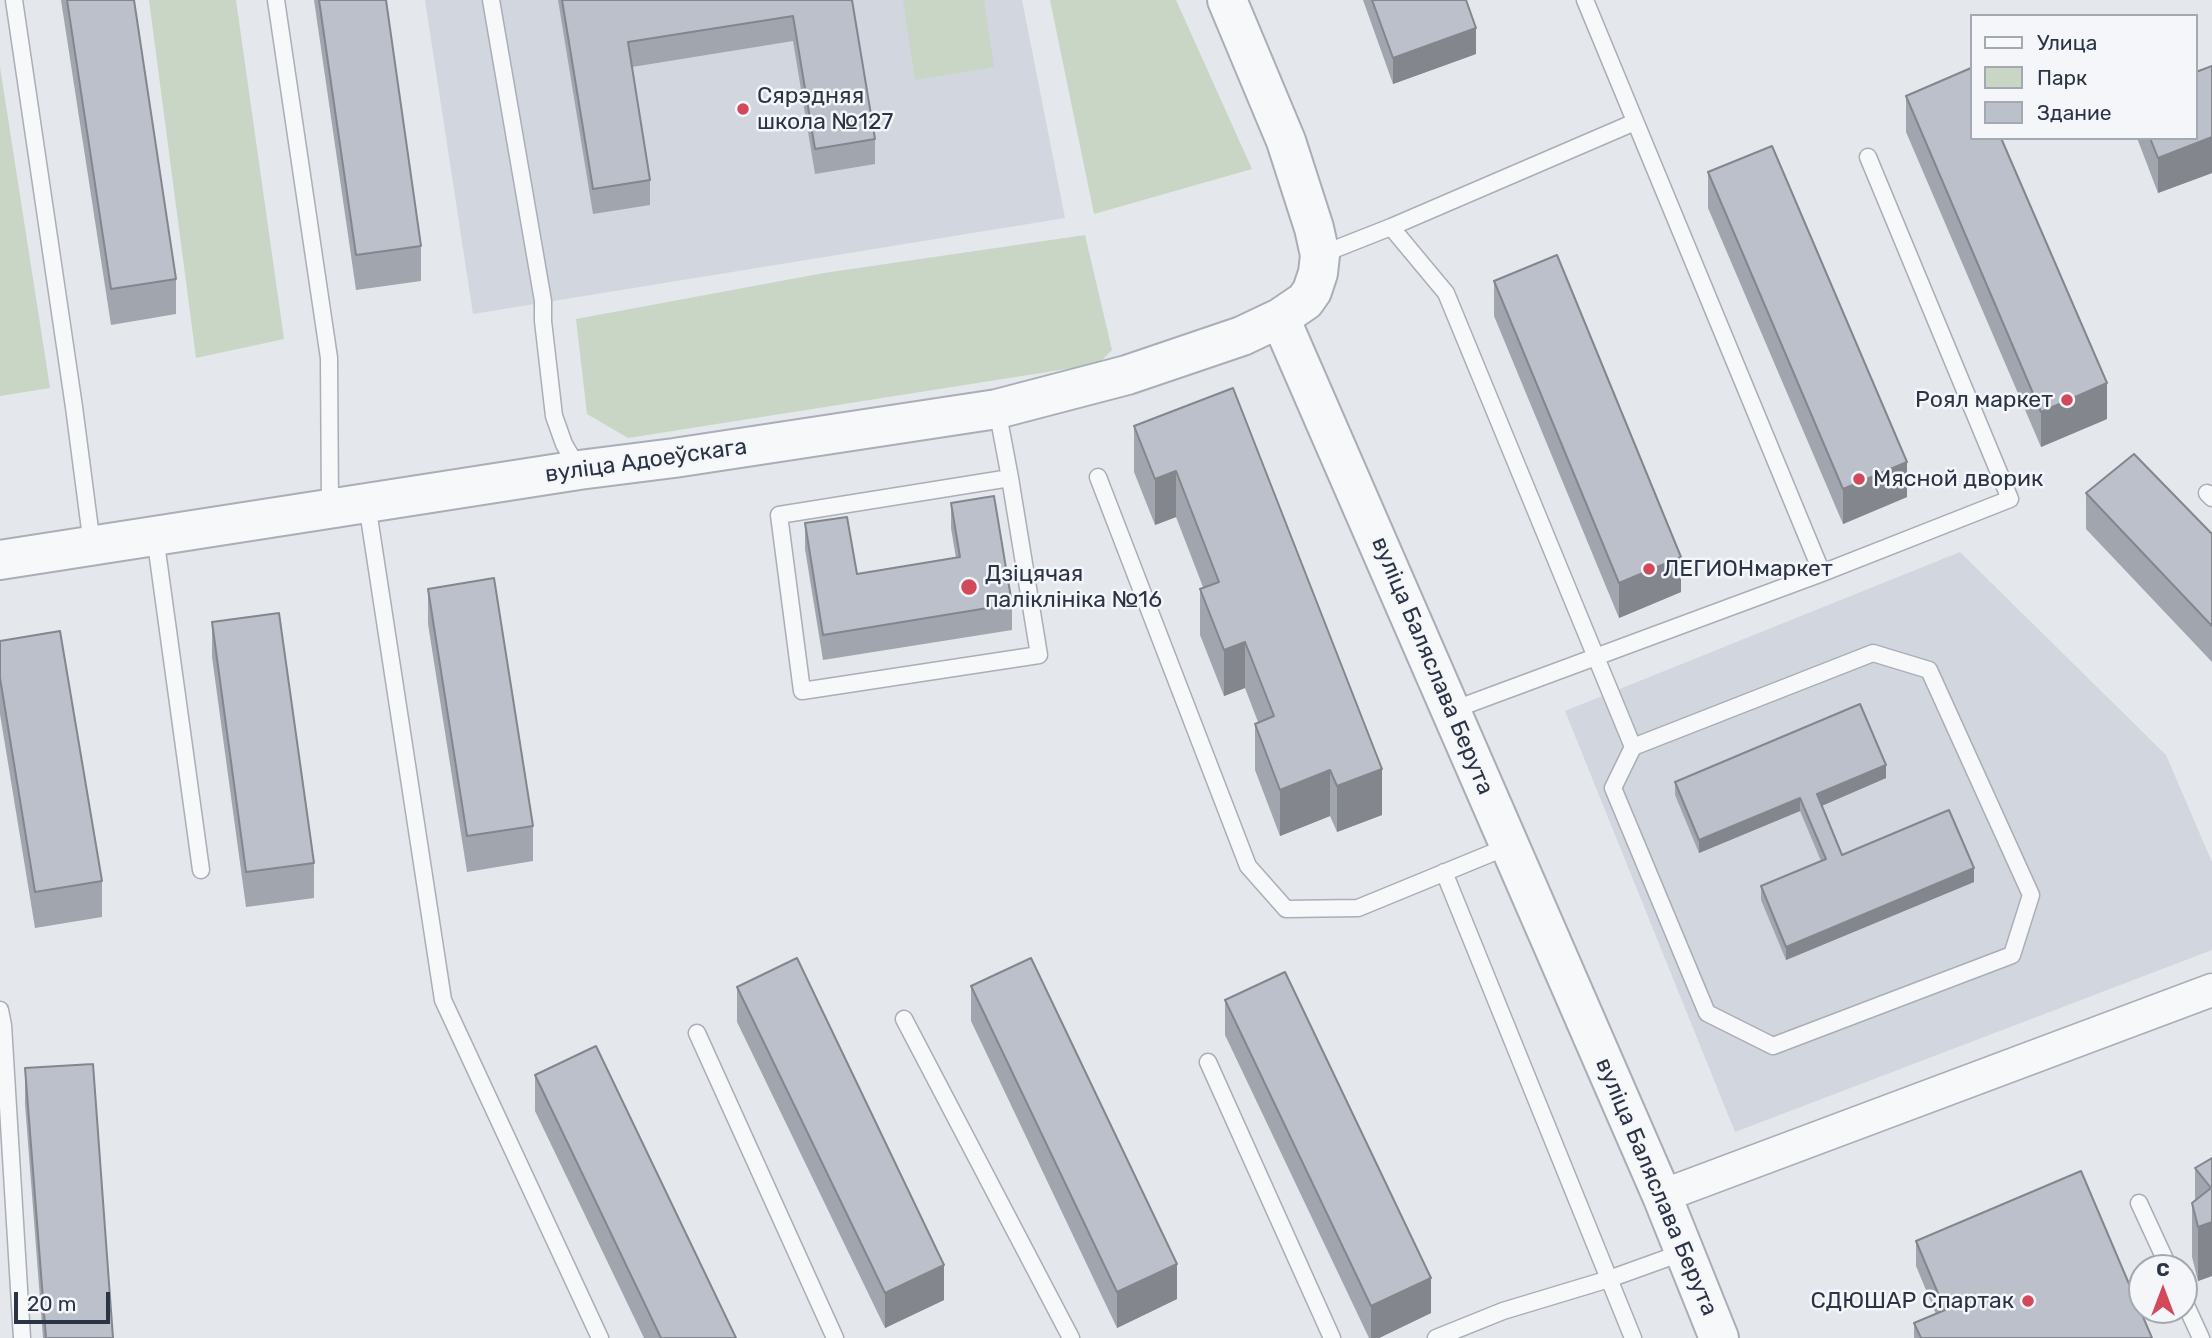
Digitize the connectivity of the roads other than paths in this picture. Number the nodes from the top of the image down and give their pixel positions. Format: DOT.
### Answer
graph roads {
  1 [pos="14,0"];
  2 [pos="276,0"];
  3 [pos="491,0"];
  4 [pos="1227,0"];
  5 [pos="1585,0"];
  6 [pos="1635,122"];
  7 [pos="1868,157"];
  8 [pos="1391,227"];
  9 [pos="1320,255"];
  10 [pos="1280,318"];
  11 [pos="997,409"];
  12 [pos="579,470"];
  13 [pos="1098,477"];
  14 [pos="1010,478"];
  15 [pos="367,503"];
  16 [pos="330,509"];
  17 [pos="155,536"];
  18 [pos="92,546"];
  19 [pos="0,560"];
  20 [pos="1822,573"];
  21 [pos="1596,656"];
  22 [pos="1450,711"];
  23 [pos="1633,747"];
  24 [pos="1510,846"];
  25 [pos="201,870"];
  26 [pos="1444,872"];
  27 [pos="2212,990"];
  28 [pos="0,1010"];
  29 [pos="904,1019"];
  30 [pos="697,1033"];
  31 [pos="1208,1062"];
  32 [pos="1662,1196"];
  33 [pos="2139,1203"];
  34 [pos="1684,1252"];
  35 [pos="2163,1254"];
  36 [pos="1609,1279"];
  37 [pos="22,1338"];
  38 [pos="600,1338"];
  39 [pos="835,1338"];
  40 [pos="1071,1338"];
  41 [pos="1332,1338"];
  42 [pos="1436,1338"];
  43 [pos="1633,1338"];
  44 [pos="1719,1338"];
  1 -- 18 [label="lane"];
  2 -- 16 [label="lane"];
  3 -- 12 [label="lane"];
  4 -- 9 [label="street"];
  5 -- 6 [label="lane"];
  6 -- 8 [label="lane"];
  6 -- 20 [label="lane"];
  7 -- 20 [label="lane"];
  8 -- 9 [label="lane"];
  8 -- 21 [label="lane"];
  9 -- 10 [label="street"];
  10 -- 11 [label="street, вуліца Адоеўскага"];
  10 -- 22 [label="street, вуліца Баляслава Берута"];
  11 -- 12 [label="street, вуліца Адоеўскага"];
  11 -- 14 [label="lane"];
  12 -- 15 [label="street, вуліца Адоеўскага"];
  13 -- 26 [label="lane"];
  14 -- 14 [label="lane"];
  15 -- 16 [label="street, вуліца Адоеўскага"];
  15 -- 38 [label="lane"];
  16 -- 17 [label="street, вуліца Адоеўскага"];
  17 -- 18 [label="street, вуліца Адоеўскага"];
  17 -- 25 [label="lane"];
  18 -- 19 [label="street, вуліца Адоеўскага"];
  20 -- 21 [label="lane"];
  21 -- 22 [label="lane"];
  21 -- 23 [label="lane"];
  22 -- 24 [label="street, вуліца Баляслава Берута"];
  23 -- 23 [label="lane"];
  24 -- 26 [label="lane"];
  24 -- 32 [label="street, вуліца Баляслава Берута"];
  26 -- 36 [label="lane"];
  27 -- 32 [label="street"];
  28 -- 37 [label="lane"];
  29 -- 40 [label="lane"];
  30 -- 39 [label="lane"];
  31 -- 41 [label="lane"];
  32 -- 34 [label="street, вуліца Баляслава Берута"];
  33 -- 35 [label="lane"];
  34 -- 36 [label="lane"];
  34 -- 44 [label="street, вуліца Баляслава Берута"];
  36 -- 42 [label="lane"];
  36 -- 43 [label="lane"];
}
